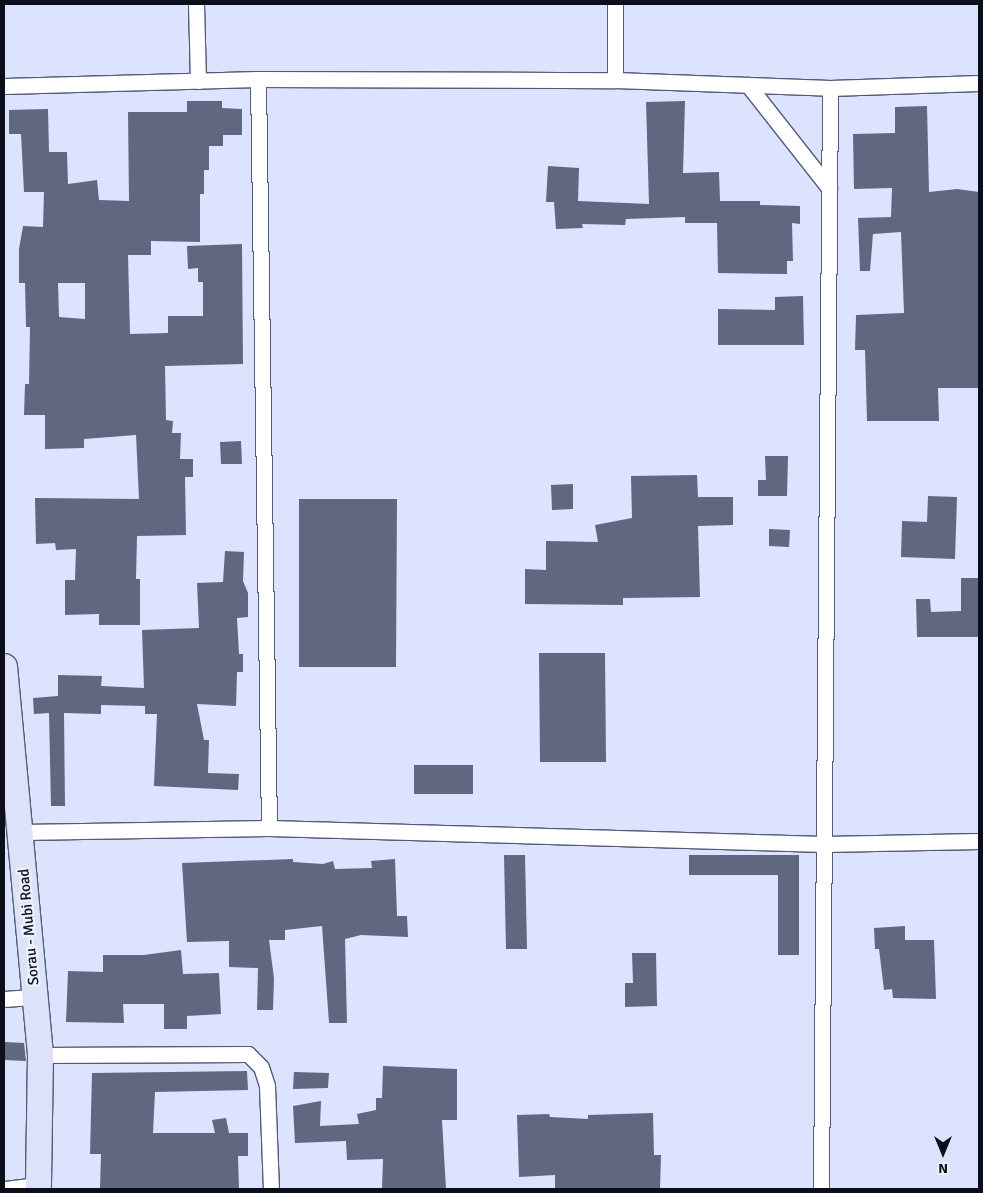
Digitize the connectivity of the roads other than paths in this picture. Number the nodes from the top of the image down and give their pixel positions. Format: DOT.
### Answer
graph roads {
  1 [pos="196,4"];
  2 [pos="615,4"];
  3 [pos="258,79"];
  4 [pos="615,80"];
  5 [pos="198,81"];
  6 [pos="979,83"];
  7 [pos="748,85"];
  8 [pos="4,86"];
  9 [pos="830,88"];
  10 [pos="829,188"];
  11 [pos="4,666"];
  12 [pos="10,804"];
  13 [pos="268,828"];
  14 [pos="21,832"];
  15 [pos="979,841"];
  16 [pos="824,844"];
  17 [pos="35,997"];
  18 [pos="4,999"];
  19 [pos="40,1055"];
  20 [pos="38,1187"];
  21 [pos="5,1189"];
  22 [pos="271,1189"];
  23 [pos="821,1189"];
  1 -- 5 [label="street"];
  2 -- 4 [label="street"];
  3 -- 4 [label="street"];
  3 -- 5 [label="street"];
  3 -- 13 [label="street"];
  4 -- 7 [label="street"];
  5 -- 8 [label="street"];
  6 -- 9 [label="street"];
  7 -- 9 [label="street"];
  7 -- 10 [label="street"];
  9 -- 10 [label="street"];
  10 -- 16 [label="street"];
  11 -- 12 [label="main road, Sorau - Mubi Road"];
  12 -- 14 [label="main road, Sorau - Mubi Road"];
  13 -- 14 [label="street"];
  13 -- 16 [label="street"];
  14 -- 17 [label="main road, Sorau - Mubi Road"];
  15 -- 16 [label="street"];
  16 -- 23 [label="street"];
  17 -- 18 [label="street"];
  17 -- 19 [label="main road, Sorau - Mubi Road"];
  19 -- 20 [label="main road, Sorau - Mubi Road"];
  19 -- 22 [label="street"];
  20 -- 21 [label="street"];
}
